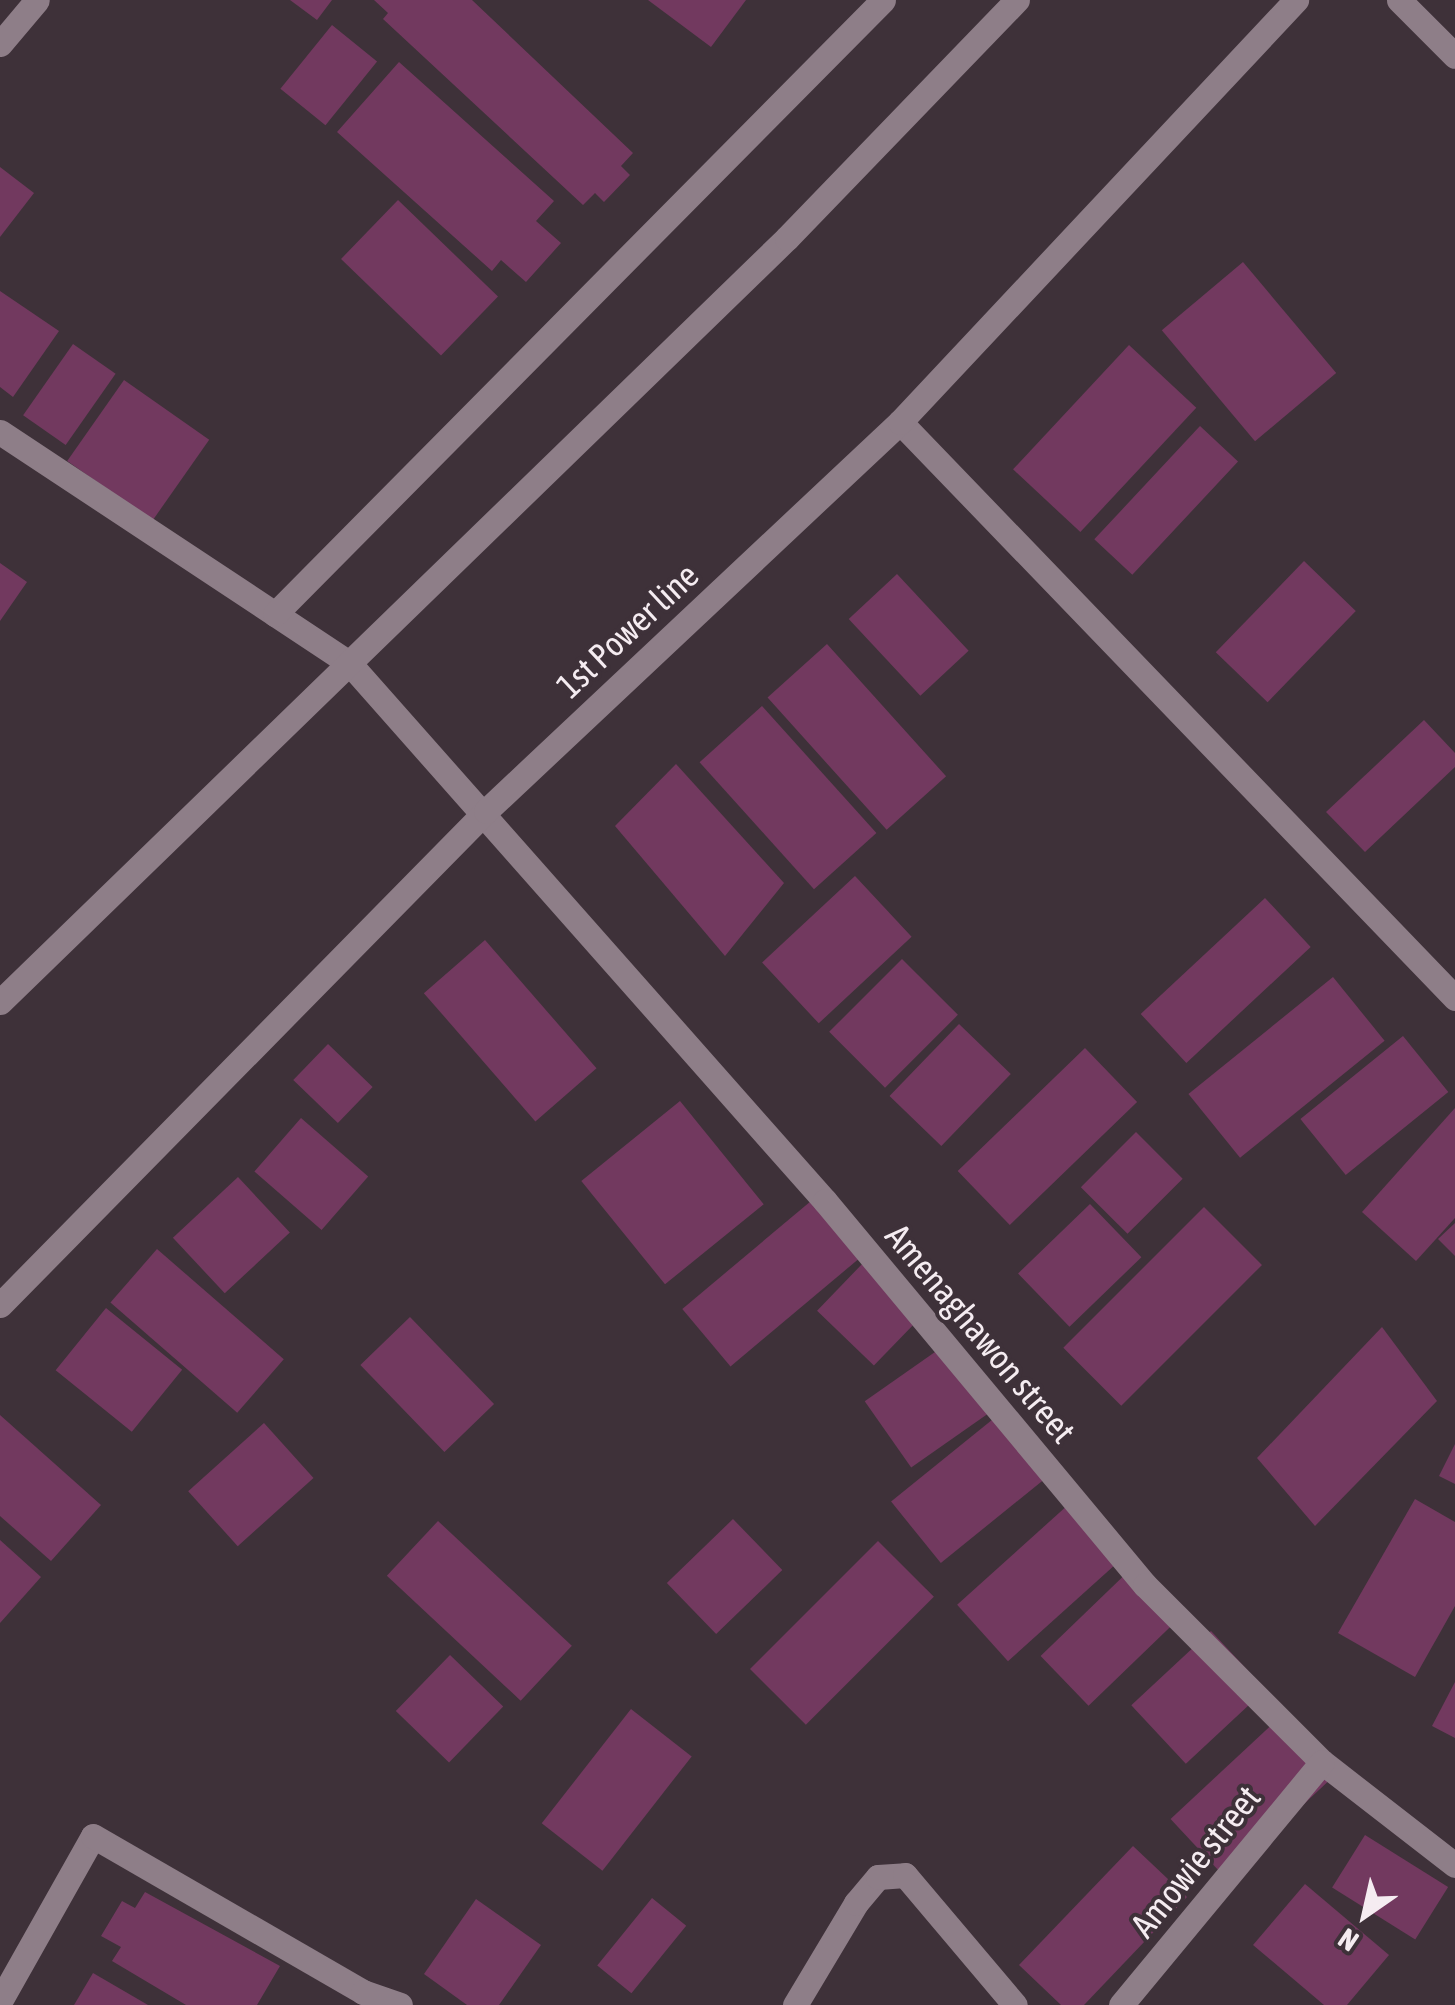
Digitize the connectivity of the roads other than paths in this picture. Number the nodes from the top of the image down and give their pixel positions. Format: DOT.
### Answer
graph roads {
  1 [pos="38,0"];
  2 [pos="883,0"];
  3 [pos="1017,0"];
  4 [pos="1296,0"];
  5 [pos="1399,0"];
  6 [pos="0,44"];
  7 [pos="1455,56"];
  8 [pos="900,422"];
  9 [pos="0,432"];
  10 [pos="275,614"];
  11 [pos="350,664"];
  12 [pos="486,812"];
  13 [pos="1455,998"];
  14 [pos="0,1002"];
  15 [pos="0,1305"];
  16 [pos="1322,1762"];
  17 [pos="1455,1864"];
  18 [pos="0,2000"];
  19 [pos="400,2005"];
  20 [pos="795,2005"];
  21 [pos="1015,2005"];
  22 [pos="1122,2005"];
  1 -- 6 [label="street"];
  2 -- 10 [label="street"];
  3 -- 11 [label="street"];
  4 -- 8 [label="street, 1st Power line"];
  5 -- 7 [label="street"];
  8 -- 12 [label="street, 1st Power line"];
  8 -- 13 [label="street"];
  9 -- 10 [label="street, Amenaghawon street"];
  10 -- 11 [label="street, Amenaghawon street"];
  11 -- 12 [label="street, Amenaghawon street"];
  11 -- 14 [label="street"];
  12 -- 15 [label="street, 1st Power line"];
  12 -- 16 [label="street, Amenaghawon street"];
  16 -- 17 [label="street, Amenaghawon street"];
  16 -- 22 [label="street, Amowie street"];
  18 -- 19 [label="street"];
  20 -- 21 [label="street"];
}
